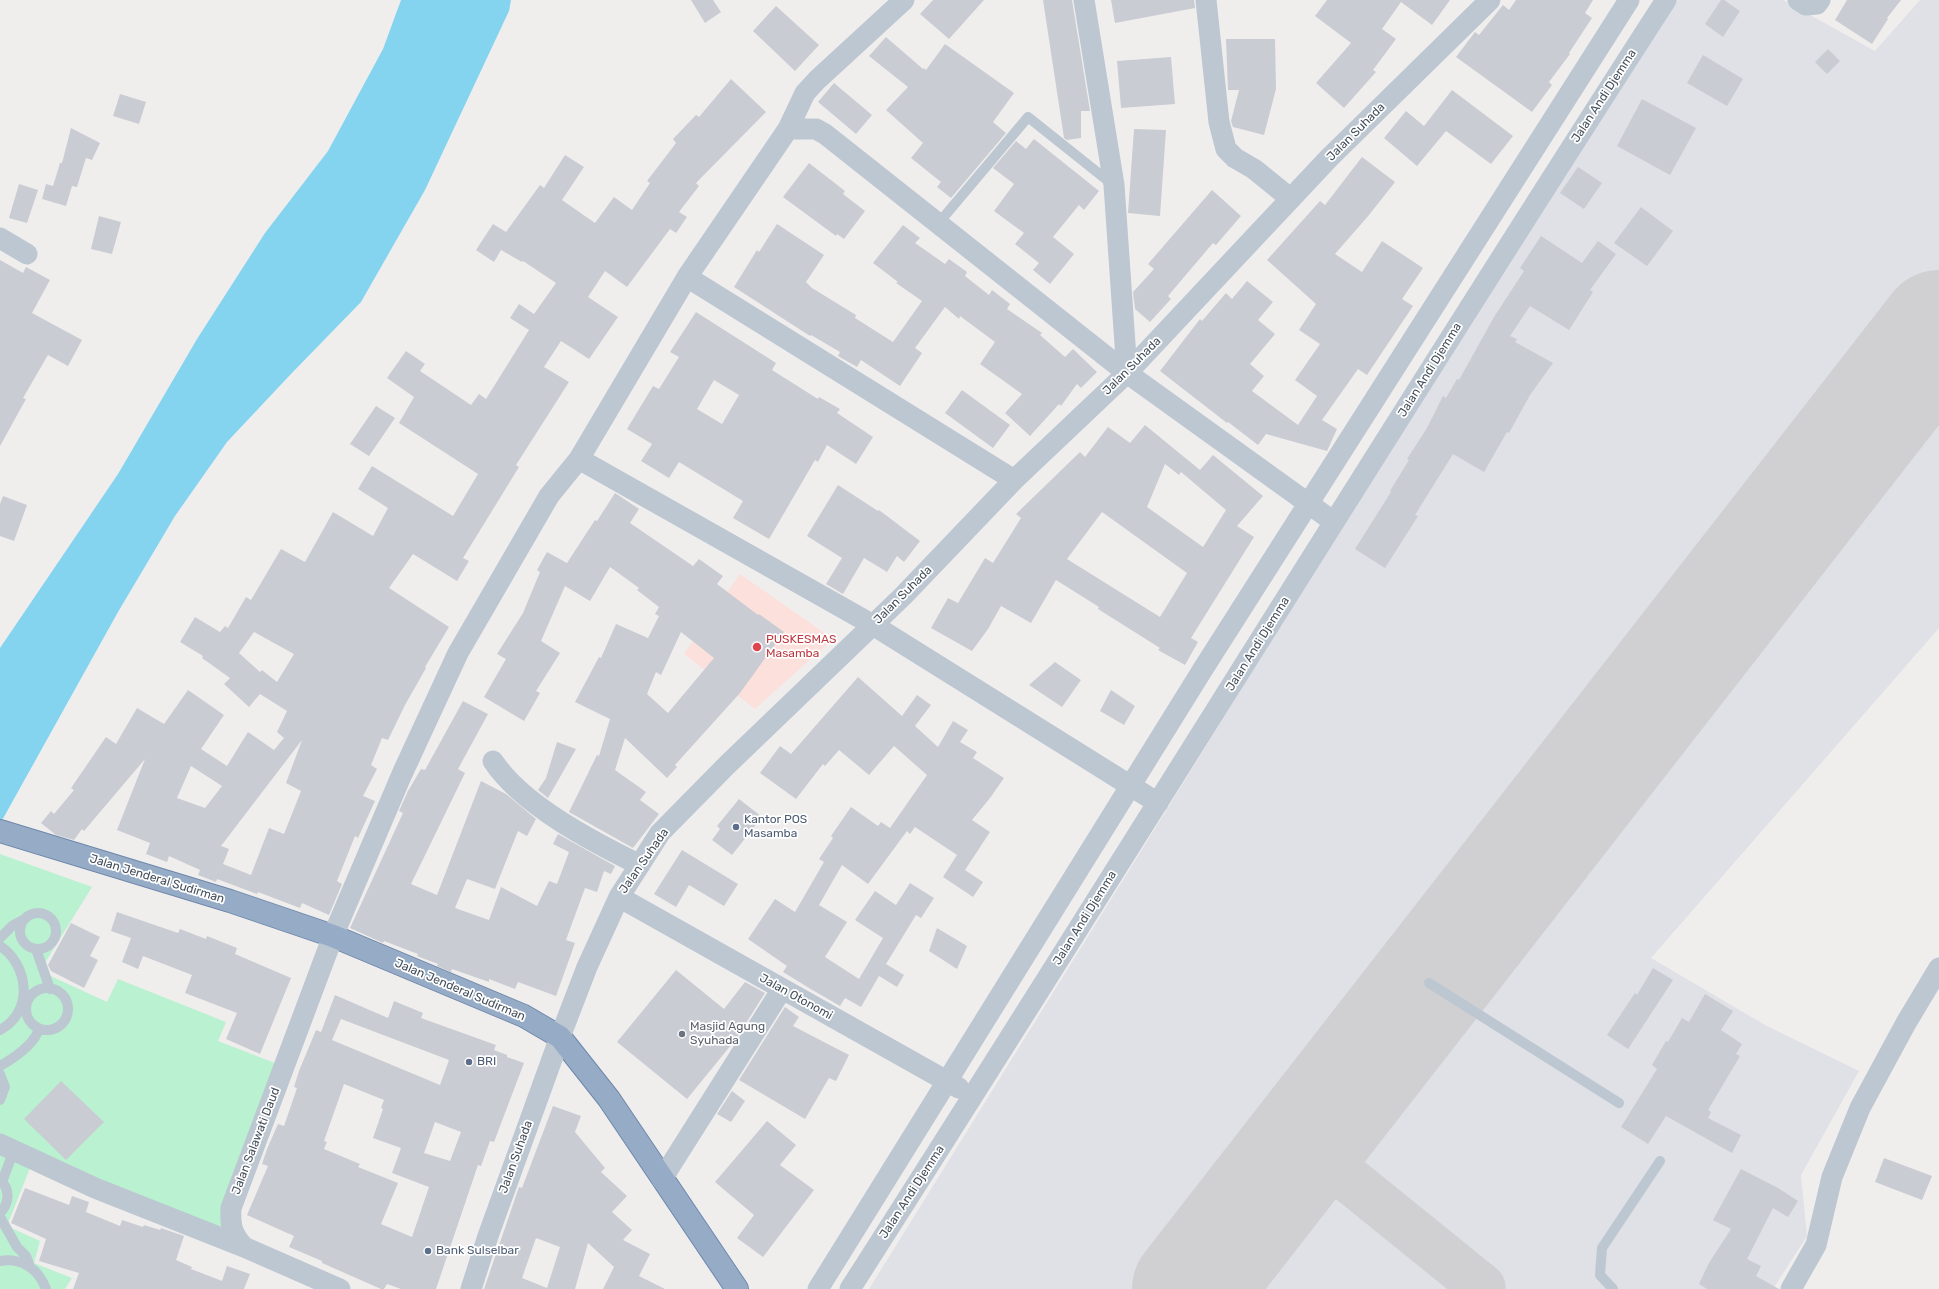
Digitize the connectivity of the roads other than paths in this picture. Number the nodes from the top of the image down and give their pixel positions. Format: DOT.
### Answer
graph roads {
  1 [pos="904,0"];
  2 [pos="1084,0"];
  3 [pos="1206,0"];
  4 [pos="1490,0"];
  5 [pos="1630,0"];
  6 [pos="1666,0"];
  7 [pos="1798,0"];
  8 [pos="1820,0"];
  9 [pos="788,129"];
  10 [pos="1542,139"];
  11 [pos="1567,154"];
  12 [pos="1114,185"];
  13 [pos="1291,199"];
  14 [pos="937,225"];
  15 [pos="0,238"];
  16 [pos="27,254"];
  17 [pos="687,277"];
  18 [pos="1127,373"];
  19 [pos="579,459"];
  20 [pos="1014,480"];
  21 [pos="1308,505"];
  22 [pos="1334,522"];
  23 [pos="873,625"];
  24 [pos="493,761"];
  25 [pos="1131,786"];
  26 [pos="1158,803"];
  27 [pos="0,831"];
  28 [pos="640,865"];
  29 [pos="619,897"];
  30 [pos="23,920"];
  31 [pos="333,936"];
  32 [pos="0,938"];
  33 [pos="0,946"];
  34 [pos="36,949"];
  35 [pos="1939,968"];
  36 [pos="1429,983"];
  37 [pos="50,988"];
  38 [pos="782,989"];
  39 [pos="39,1029"];
  40 [pos="0,1030"];
  41 [pos="560,1037"];
  42 [pos="0,1066"];
  43 [pos="0,1074"];
  44 [pos="947,1082"];
  45 [pos="974,1095"];
  46 [pos="0,1100"];
  47 [pos="1619,1103"];
  48 [pos="7,1147"];
  49 [pos="1660,1161"];
  50 [pos="662,1179"];
  51 [pos="1,1181"];
  52 [pos="0,1212"];
  53 [pos="0,1217"];
  54 [pos="17,1247"];
  55 [pos="244,1247"];
  56 [pos="12,1260"];
  57 [pos="0,1261"];
  58 [pos="30,1267"];
  59 [pos="46,1289"];
  60 [pos="340,1289"];
  61 [pos="471,1289"];
  62 [pos="737,1289"];
  63 [pos="818,1289"];
  64 [pos="850,1289"];
  65 [pos="1613,1289"];
  66 [pos="1791,1289"];
  1 -- 9 [label="street, Jalan Salawati Daud"];
  2 -- 12 [label="street"];
  3 -- 13 [label="street"];
  4 -- 13 [label="street, Jalan Suhada"];
  5 -- 10 [label="street"];
  6 -- 11 [label="street, Jalan Andi Djemma"];
  7 -- 8 [label="street"];
  9 -- 14 [label="street"];
  9 -- 17 [label="street, Jalan Salawati Daud"];
  10 -- 11 [label="street"];
  10 -- 21 [label="street"];
  11 -- 22 [label="street, Jalan Andi Djemma"];
  12 -- 14 [label="lane"];
  12 -- 18 [label="street"];
  13 -- 18 [label="street, Jalan Suhada"];
  14 -- 18 [label="street"];
  15 -- 16 [label="street"];
  17 -- 19 [label="street, Jalan Salawati Daud"];
  17 -- 20 [label="street"];
  18 -- 20 [label="street, Jalan Suhada"];
  18 -- 21 [label="street"];
  19 -- 23 [label="street"];
  19 -- 31 [label="street, Jalan Salawati Daud"];
  20 -- 23 [label="street, Jalan Suhada"];
  21 -- 22 [label="street"];
  21 -- 25 [label="street"];
  22 -- 26 [label="street, Jalan Andi Djemma"];
  23 -- 25 [label="street"];
  23 -- 28 [label="street, Jalan Suhada"];
  24 -- 28 [label="street"];
  25 -- 26 [label="street"];
  25 -- 44 [label="street"];
  26 -- 45 [label="street, Jalan Andi Djemma"];
  27 -- 31 [label="highway, Jalan Jenderal Sudirman"];
  28 -- 29 [label="street, Jalan Suhada"];
  29 -- 38 [label="street, Jalan Otonomi"];
  29 -- 41 [label="street, Jalan Suhada"];
  30 -- 32 [label="lane"];
  30 -- 34 [label="lane"];
  30 -- 34 [label="lane"];
  31 -- 41 [label="highway, Jalan Jenderal Sudirman"];
  31 -- 55 [label="street, Jalan Salawati Daud"];
  33 -- 40 [label="lane"];
  34 -- 37 [label="lane"];
  35 -- 66 [label="street"];
  36 -- 47 [label="lane"];
  37 -- 39 [label="lane"];
  37 -- 39 [label="lane"];
  38 -- 44 [label="street, Jalan Otonomi"];
  38 -- 50 [label="street"];
  39 -- 42 [label="lane"];
  41 -- 50 [label="highway, Jalan Jenderal Sudirman"];
  41 -- 61 [label="street, Jalan Suhada"];
  43 -- 46 [label="lane"];
  44 -- 45 [label="street, Jalan Otonomi"];
  44 -- 63 [label="street"];
  45 -- 64 [label="street, Jalan Andi Djemma"];
  48 -- 51 [label="lane"];
  48 -- 55 [label="street"];
  49 -- 65 [label="lane"];
  50 -- 62 [label="highway, Jalan Jenderal Sudirman"];
  51 -- 52 [label="lane"];
  53 -- 54 [label="lane"];
  54 -- 56 [label="lane"];
  54 -- 58 [label="lane"];
  55 -- 60 [label="street"];
  56 -- 57 [label="lane"];
  56 -- 58 [label="lane"];
  58 -- 59 [label="lane"];
}
